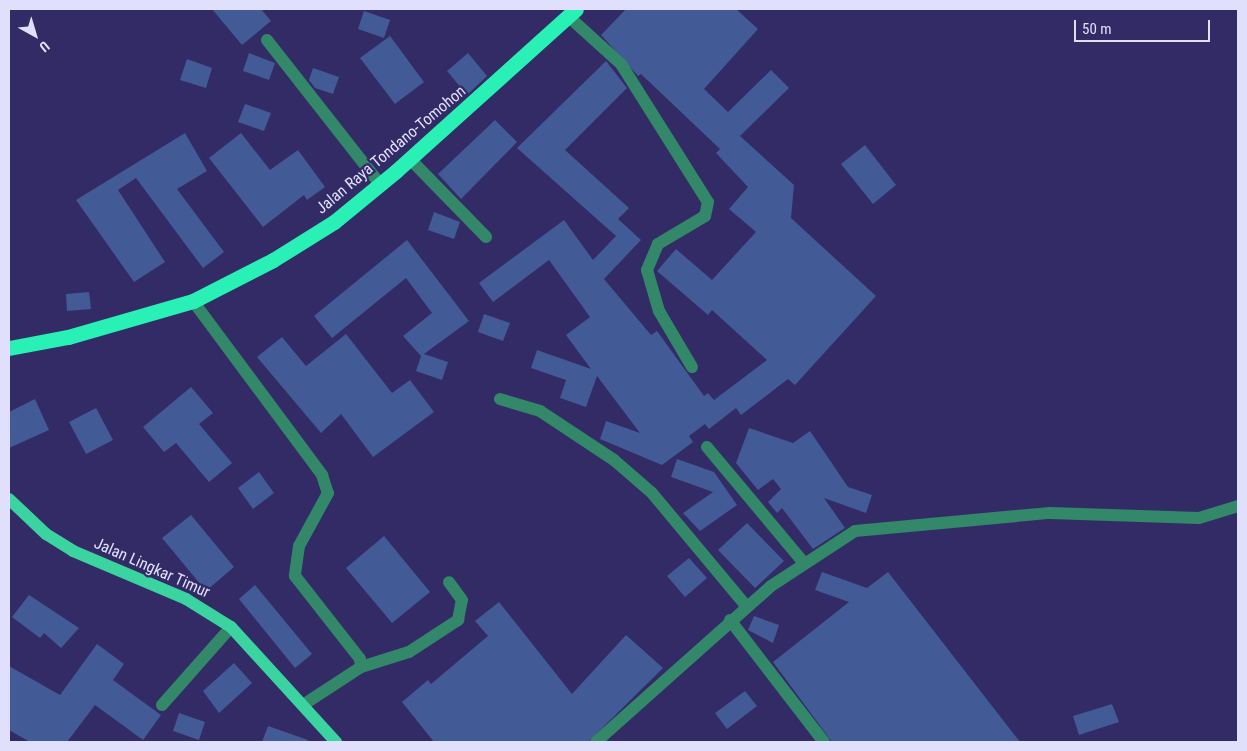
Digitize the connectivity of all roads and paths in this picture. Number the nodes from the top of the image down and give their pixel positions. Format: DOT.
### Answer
graph roads {
  1 [pos="572,13"];
  2 [pos="267,40"];
  3 [pos="410,159"];
  4 [pos="380,184"];
  5 [pos="486,237"];
  6 [pos="193,301"];
  7 [pos="9,348"];
  8 [pos="692,367"];
  9 [pos="500,399"];
  10 [pos="707,447"];
  11 [pos="9,499"];
  12 [pos="1238,506"];
  13 [pos="804,563"];
  14 [pos="448,582"];
  15 [pos="746,606"];
  16 [pos="730,620"];
  17 [pos="231,627"];
  18 [pos="361,667"];
  19 [pos="162,705"];
  20 [pos="303,705"];
  21 [pos="336,742"];
  22 [pos="596,742"];
  23 [pos="824,742"];
  1 -- 3 [label="highway, Jalan Raya Tondano-Tomohon"];
  1 -- 8 [label="street"];
  2 -- 4 [label="street"];
  3 -- 4 [label="highway, Jalan Raya Tondano-Tomohon"];
  3 -- 5 [label="street"];
  4 -- 6 [label="highway, Jalan Raya Tondano-Tomohon"];
  6 -- 7 [label="highway, Jalan Raya Tondano-Tomohon"];
  6 -- 18 [label="street"];
  9 -- 15 [label="street"];
  10 -- 13 [label="street"];
  11 -- 17 [label="main road, Jalan Lingkar Timur"];
  12 -- 13 [label="street"];
  13 -- 15 [label="street"];
  14 -- 18 [label="street"];
  15 -- 16 [label="street"];
  16 -- 22 [label="street"];
  16 -- 23 [label="street"];
  17 -- 19 [label="street"];
  17 -- 20 [label="main road, Jalan Lingkar Timur"];
  18 -- 20 [label="street"];
  20 -- 21 [label="main road, Jalan Lingkar Timur"];
}
